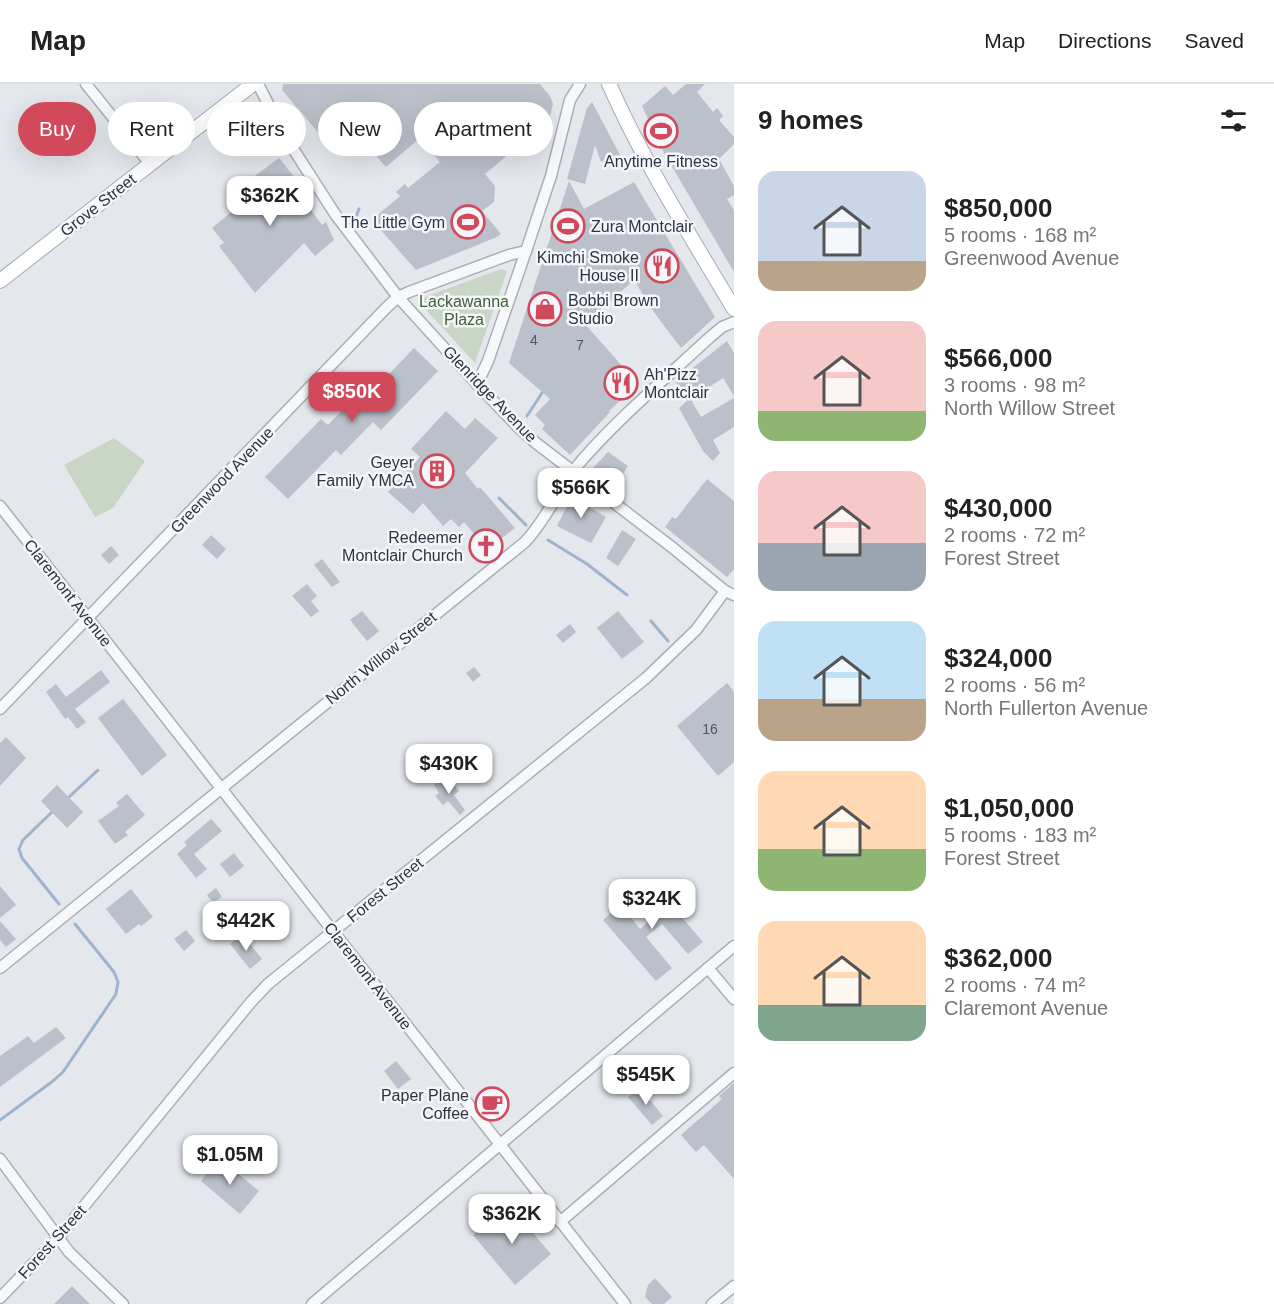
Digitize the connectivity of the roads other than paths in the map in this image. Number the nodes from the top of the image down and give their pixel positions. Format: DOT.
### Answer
graph roads {
  1 [pos="86,84"];
  2 [pos="253,84"];
  3 [pos="258,84"];
  4 [pos="580,84"];
  5 [pos="609,84"];
  6 [pos="150,164"];
  7 [pos="526,251"];
  8 [pos="0,281"];
  9 [pos="398,297"];
  10 [pos="734,309"];
  11 [pos="734,322"];
  12 [pos="477,384"];
  13 [pos="573,471"];
  14 [pos="0,506"];
  15 [pos="729,593"];
  16 [pos="88,620"];
  17 [pos="0,709"];
  18 [pos="220,788"];
  19 [pos="333,932"];
  20 [pos="734,946"];
  21 [pos="0,968"];
  22 [pos="708,968"];
  23 [pos="734,999"];
  24 [pos="734,1073"];
  25 [pos="498,1144"];
  26 [pos="0,1159"];
  27 [pos="560,1222"];
  28 [pos="57,1238"];
  29 [pos="734,1286"];
  30 [pos="0,1298"];
  31 [pos="123,1304"];
  32 [pos="312,1304"];
  33 [pos="625,1304"];
  34 [pos="712,1304"];
  1 -- 6 [label="street"];
  2 -- 6 [label="main road, Grove Street"];
  3 -- 9 [label="street, Glenridge Avenue"];
  4 -- 7 [label="street"];
  5 -- 10 [label="main road"];
  6 -- 8 [label="main road, Grove Street"];
  7 -- 9 [label="street, Greenwood Avenue"];
  7 -- 12 [label="street"];
  9 -- 12 [label="street, Glenridge Avenue"];
  9 -- 16 [label="street, Greenwood Avenue"];
  11 -- 13 [label="street, North Willow Street"];
  12 -- 13 [label="street, Glenridge Avenue"];
  13 -- 15 [label="street, Glenridge Avenue"];
  13 -- 18 [label="street, North Willow Street"];
  14 -- 16 [label="street, Claremont Avenue"];
  15 -- 19 [label="street, Forest Street"];
  16 -- 17 [label="street, Greenwood Avenue"];
  16 -- 18 [label="street, Claremont Avenue"];
  18 -- 19 [label="street, Claremont Avenue"];
  18 -- 21 [label="street, North Willow Street"];
  19 -- 25 [label="street, Claremont Avenue"];
  19 -- 28 [label="street, Forest Street"];
  20 -- 22 [label="street"];
  22 -- 23 [label="street"];
  22 -- 25 [label="street"];
  24 -- 27 [label="street"];
  25 -- 27 [label="street, Claremont Avenue"];
  25 -- 32 [label="street"];
  26 -- 28 [label="street"];
  27 -- 33 [label="street, Claremont Avenue"];
  28 -- 30 [label="street, Forest Street"];
  28 -- 31 [label="street"];
  29 -- 34 [label="street"];
}
